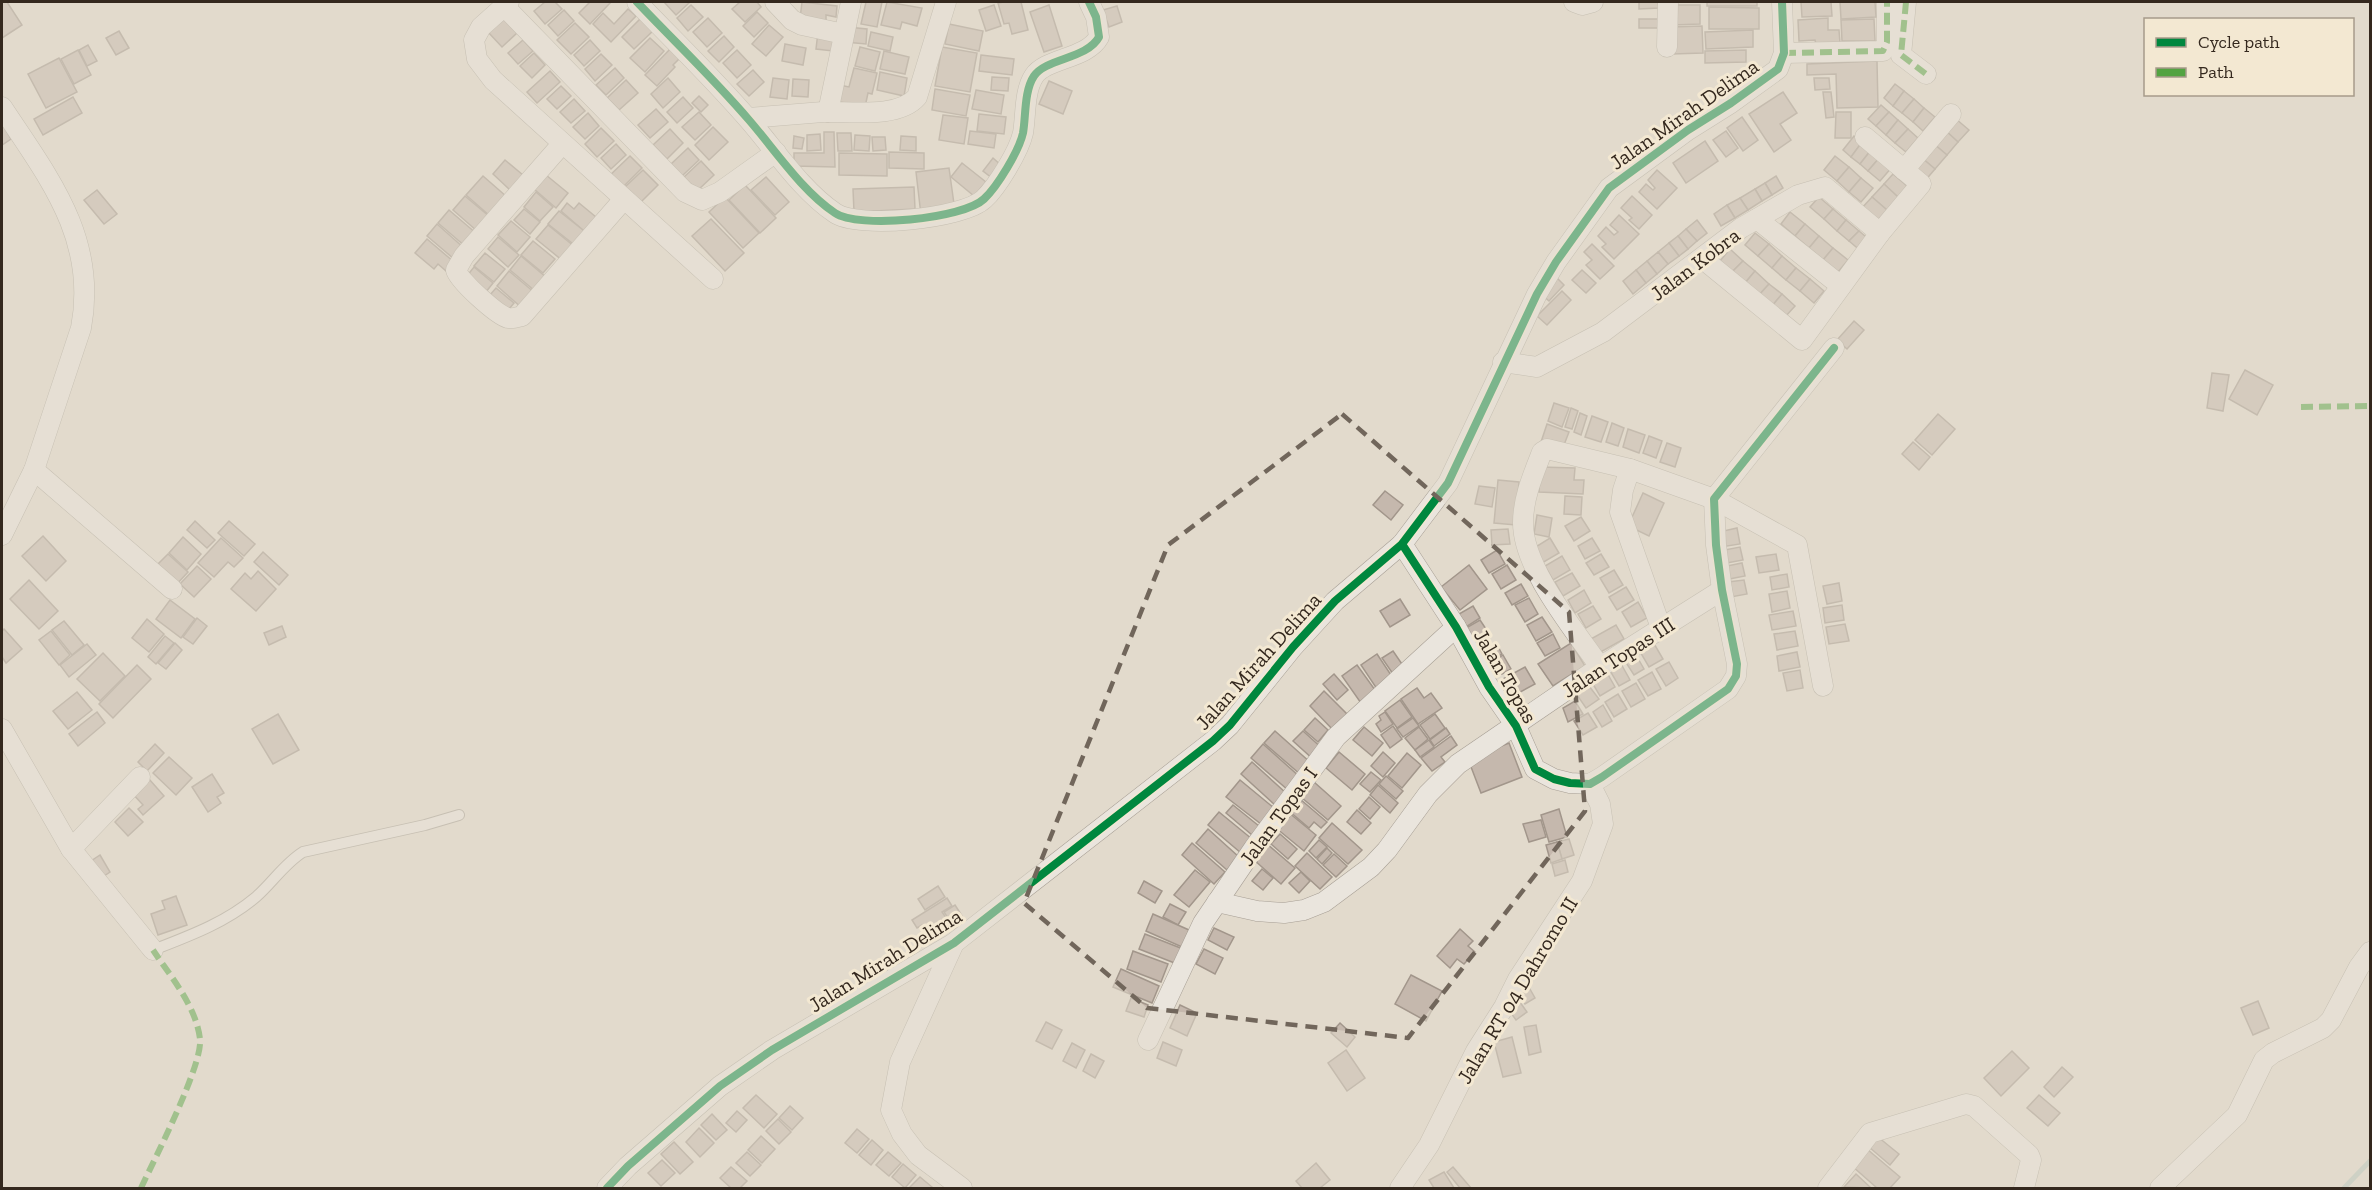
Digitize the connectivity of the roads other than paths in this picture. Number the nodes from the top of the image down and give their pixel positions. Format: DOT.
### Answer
graph roads {
  1 [pos="637,2"];
  2 [pos="775,2"];
  3 [pos="851,2"];
  4 [pos="946,2"];
  5 [pos="1089,2"];
  6 [pos="1668,2"];
  7 [pos="1782,2"];
  8 [pos="1887,2"];
  9 [pos="1906,2"];
  10 [pos="506,4"];
  11 [pos="844,34"];
  12 [pos="1667,47"];
  13 [pos="1782,59"];
  14 [pos="1926,74"];
  15 [pos="2,107"];
  16 [pos="828,112"];
  17 [pos="1951,114"];
  18 [pos="748,118"];
  19 [pos="1865,137"];
  20 [pos="562,144"];
  21 [pos="776,152"];
  22 [pos="1904,170"];
  23 [pos="624,199"];
  24 [pos="1757,219"];
  25 [pos="1880,233"];
  26 [pos="1702,259"];
  27 [pos="713,279"];
  28 [pos="1841,286"];
  29 [pos="1834,348"];
  30 [pos="1503,362"];
  31 [pos="1630,469"];
  32 [pos="34,470"];
  33 [pos="1714,499"];
  34 [pos="2,535"];
  35 [pos="1402,544"];
  36 [pos="172,589"];
  37 [pos="1722,590"];
  38 [pos="1456,627"];
  39 [pos="1661,628"];
  40 [pos="1600,667"];
  41 [pos="1823,686"];
  42 [pos="1516,726"];
  43 [pos="2,729"];
  44 [pos="140,777"];
  45 [pos="1596,781"];
  46 [pos="459,815"];
  47 [pos="71,849"];
  48 [pos="1217,902"];
  49 [pos="954,943"];
  50 [pos="153,950"];
  51 [pos="2370,952"];
  52 [pos="1148,1040"];
  53 [pos="607,1188"];
  54 [pos="962,1188"];
  55 [pos="1400,1188"];
  56 [pos="1829,1188"];
  57 [pos="2024,1188"];
  58 [pos="2160,1188"];
  1 -- 18 [label="street"];
  2 -- 11 [label="street"];
  3 -- 11 [label="street"];
  4 -- 16 [label="street"];
  5 -- 21 [label="street"];
  6 -- 12 [label="street"];
  7 -- 13 [label="street"];
  8 -- 13 [label="street"];
  9 -- 14 [label="street"];
  10 -- 20 [label="street"];
  10 -- 21 [label="street"];
  11 -- 16 [label="street"];
  13 -- 30 [label="street, Jalan Mirah Delima"];
  15 -- 32 [label="street"];
  16 -- 18 [label="street"];
  17 -- 22 [label="street"];
  18 -- 21 [label="street"];
  19 -- 22 [label="street"];
  20 -- 23 [label="street"];
  20 -- 23 [label="street"];
  22 -- 25 [label="street"];
  23 -- 27 [label="street"];
  24 -- 25 [label="street, Jalan Kobra"];
  24 -- 26 [label="street, Jalan Kobra"];
  24 -- 28 [label="street"];
  25 -- 28 [label="street"];
  26 -- 28 [label="street"];
  26 -- 30 [label="street, Jalan Kobra"];
  29 -- 33 [label="street"];
  30 -- 35 [label="street, Jalan Mirah Delima"];
  31 -- 33 [label="street"];
  31 -- 39 [label="street"];
  31 -- 40 [label="street"];
  32 -- 34 [label="street"];
  32 -- 36 [label="street"];
  33 -- 37 [label="street"];
  33 -- 41 [label="street"];
  35 -- 38 [label="street, Jalan Topas"];
  35 -- 49 [label="street, Jalan Mirah Delima"];
  37 -- 39 [label="street, Jalan Topas III"];
  37 -- 45 [label="street"];
  38 -- 42 [label="street, Jalan Topas"];
  38 -- 48 [label="street, Jalan Topas I"];
  39 -- 40 [label="street, Jalan Topas III"];
  40 -- 42 [label="street, Jalan Topas III"];
  42 -- 45 [label="street, Jalan Topas"];
  42 -- 48 [label="street, Jalan Topas III"];
  43 -- 47 [label="street"];
  44 -- 47 [label="street"];
  45 -- 55 [label="street, Jalan RT 04 Dahromo II"];
  46 -- 50 [label="lane"];
  47 -- 50 [label="street"];
  48 -- 52 [label="street, Jalan Topas I"];
  49 -- 53 [label="street, Jalan Mirah Delima"];
  49 -- 54 [label="street"];
  51 -- 58 [label="street"];
  56 -- 57 [label="street"];
}
